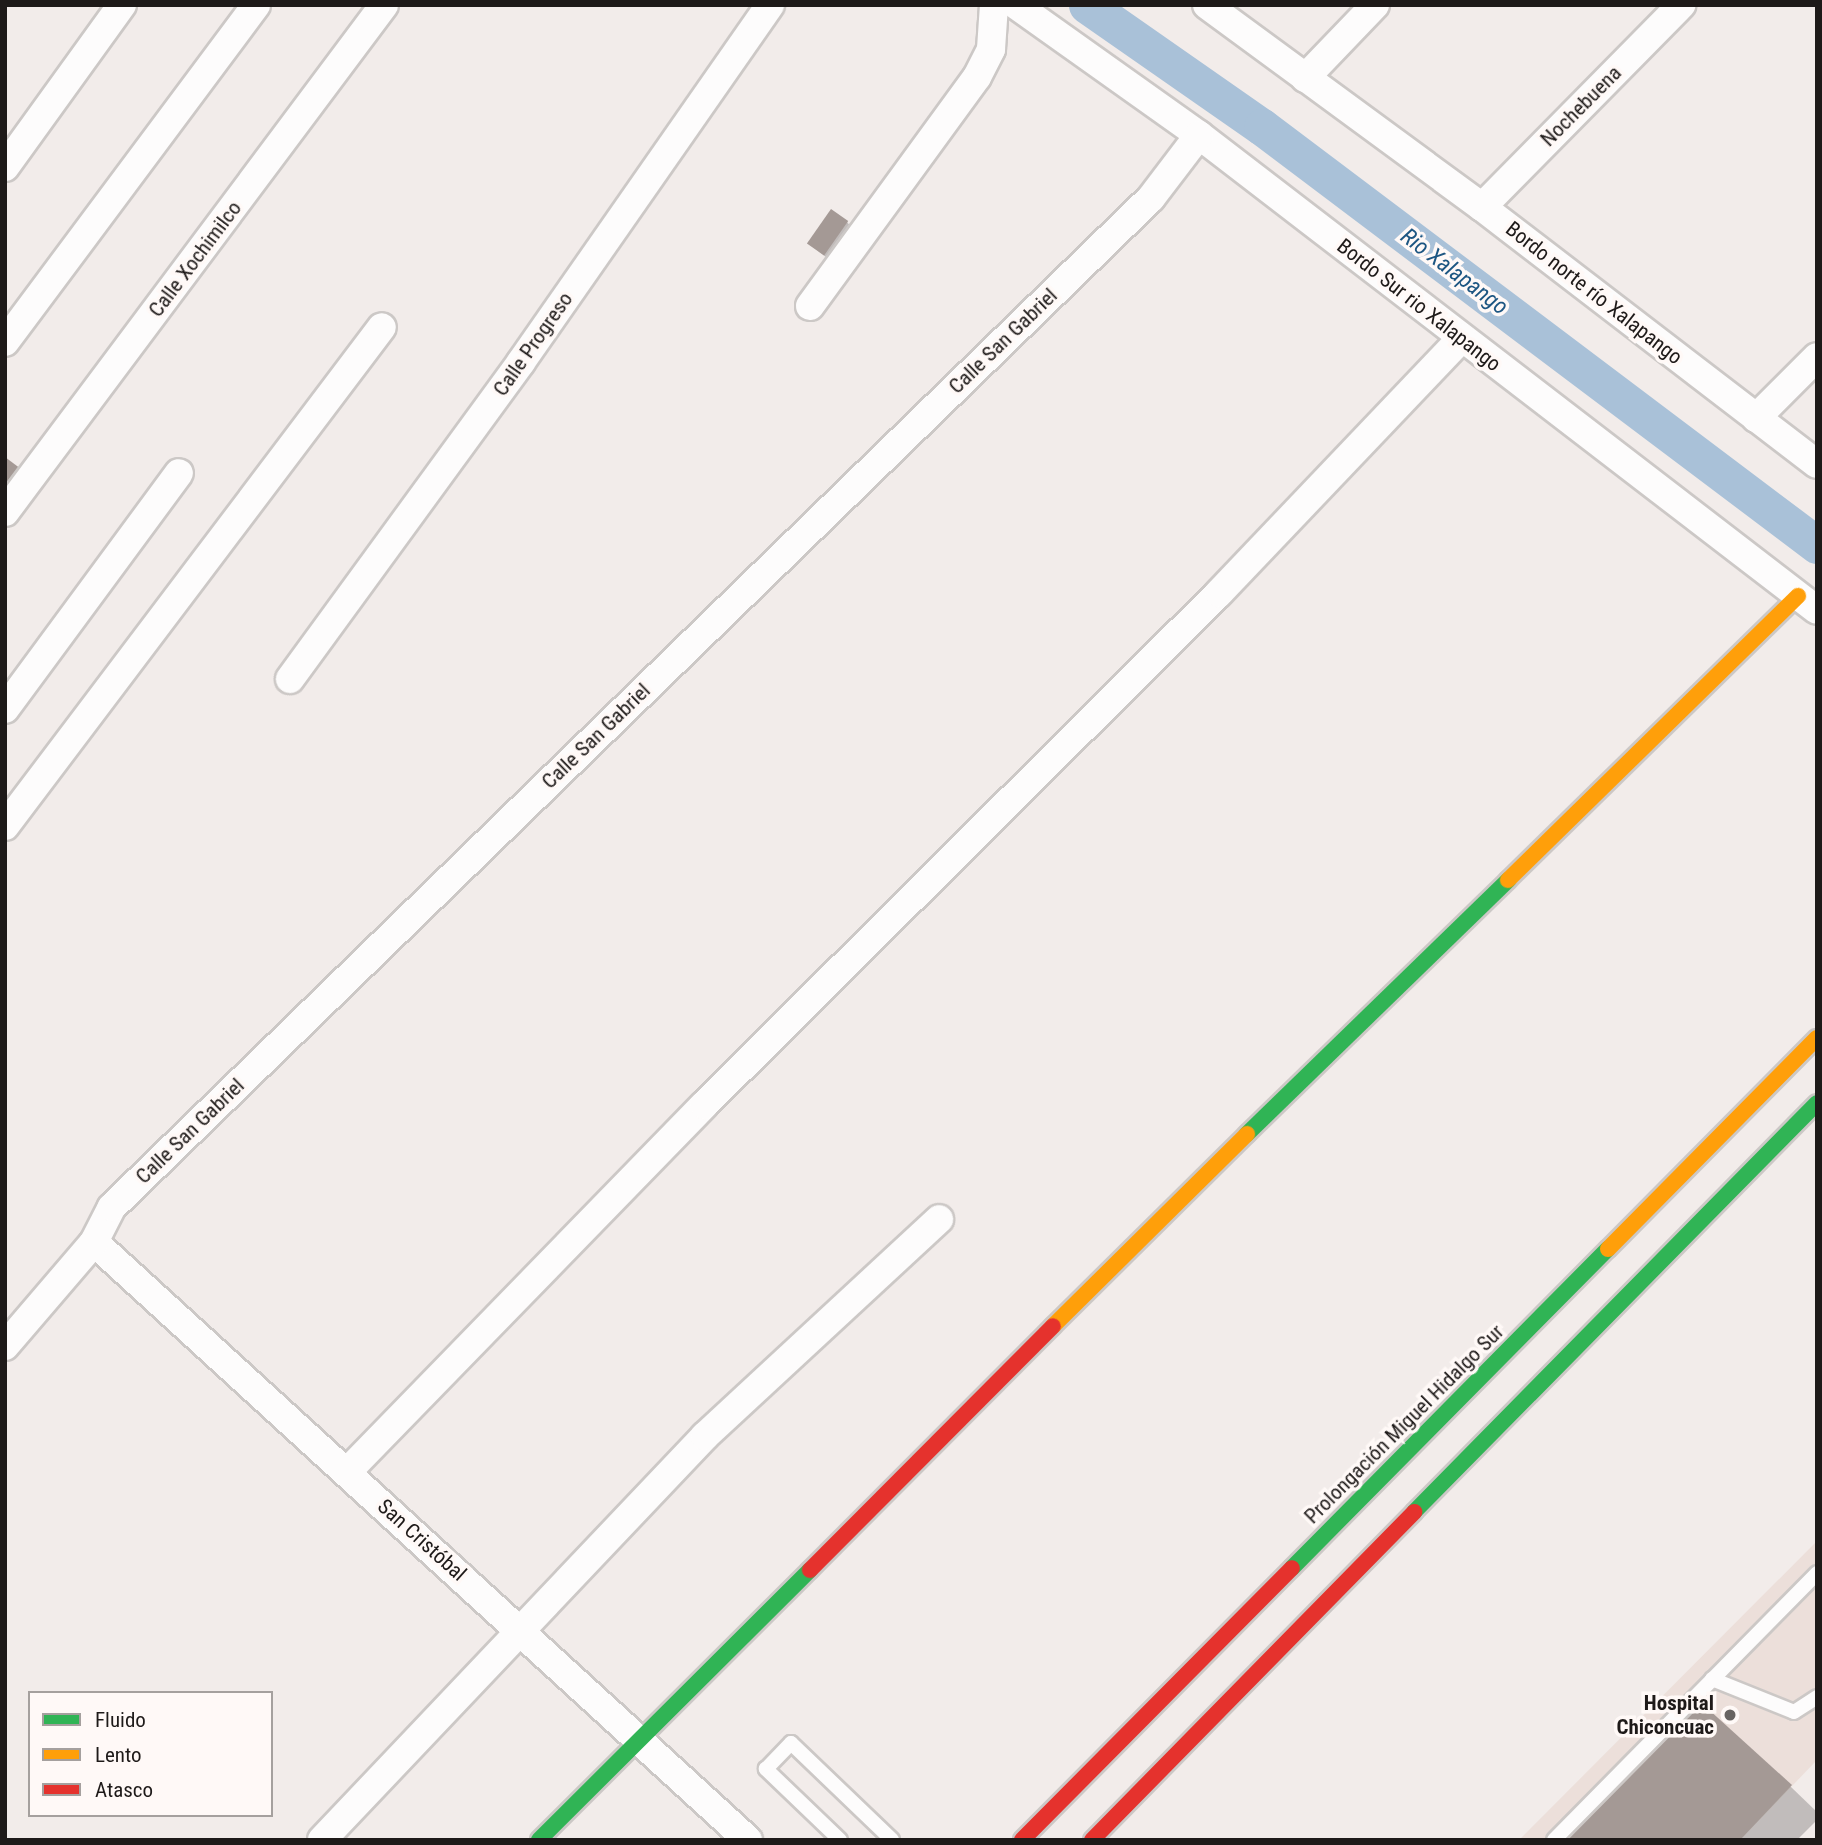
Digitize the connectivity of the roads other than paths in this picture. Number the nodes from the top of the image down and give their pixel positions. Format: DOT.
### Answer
graph roads {
  1 [pos="122,5"];
  2 [pos="256,5"];
  3 [pos="384,5"];
  4 [pos="770,5"];
  5 [pos="995,5"];
  6 [pos="1016,5"];
  7 [pos="1207,5"];
  8 [pos="1375,5"];
  9 [pos="1681,5"];
  10 [pos="1305,78"];
  11 [pos="1199,135"];
  12 [pos="5,167"];
  13 [pos="1482,207"];
  14 [pos="810,306"];
  15 [pos="382,327"];
  16 [pos="1462,338"];
  17 [pos="5,342"];
  18 [pos="1817,357"];
  19 [pos="1756,418"];
  20 [pos="1817,464"];
  21 [pos="179,473"];
  22 [pos="5,512"];
  23 [pos="1807,603"];
  24 [pos="290,679"];
  25 [pos="14,680"];
  26 [pos="5,709"];
  27 [pos="5,826"];
  28 [pos="1817,1038"];
  29 [pos="1817,1103"];
  30 [pos="939,1219"];
  31 [pos="94,1242"];
  32 [pos="5,1346"];
  33 [pos="347,1472"];
  34 [pos="1817,1573"];
  35 [pos="519,1629"];
  36 [pos="1712,1679"];
  37 [pos="1817,1697"];
  38 [pos="641,1740"];
  39 [pos="323,1840"];
  40 [pos="539,1840"];
  41 [pos="748,1840"];
  42 [pos="840,1840"];
  43 [pos="892,1840"];
  44 [pos="1022,1840"];
  45 [pos="1092,1840"];
  46 [pos="1555,1840"];
  1 -- 12 [label="street"];
  2 -- 17 [label="street"];
  3 -- 22 [label="street, Calle Xochimilco"];
  4 -- 24 [label="street, Calle Progreso"];
  5 -- 14 [label="street"];
  6 -- 11 [label="street, Bordo Sur rio Xalapango"];
  7 -- 10 [label="street, Bordo norte río Xalapango"];
  8 -- 10 [label="street"];
  9 -- 13 [label="street, Nochebuena"];
  10 -- 13 [label="street, Bordo norte río Xalapango"];
  11 -- 16 [label="street, Bordo Sur rio Xalapango"];
  11 -- 31 [label="street, Calle San Gabriel"];
  13 -- 19 [label="street, Bordo norte río Xalapango"];
  15 -- 27 [label="street"];
  16 -- 23 [label="street, Bordo Sur rio Xalapango"];
  16 -- 33 [label="street"];
  18 -- 19 [label="street"];
  19 -- 20 [label="street, Bordo norte río Xalapango"];
  21 -- 25 [label="street"];
  23 -- 38 [label="main road"];
  25 -- 26 [label="street"];
  28 -- 44 [label="main road, Prolongación Miguel Hidalgo Sur"];
  29 -- 45 [label="main road"];
  30 -- 35 [label="street"];
  31 -- 32 [label="street, Calle San Gabriel"];
  31 -- 33 [label="street, San Cristóbal"];
  33 -- 35 [label="street, San Cristóbal"];
  34 -- 36 [label="lane"];
  35 -- 38 [label="street, San Cristóbal"];
  35 -- 39 [label="street"];
  36 -- 37 [label="lane"];
  36 -- 46 [label="lane"];
  38 -- 40 [label="main road"];
  38 -- 41 [label="street, San Cristóbal"];
  42 -- 43 [label="lane"];
}
